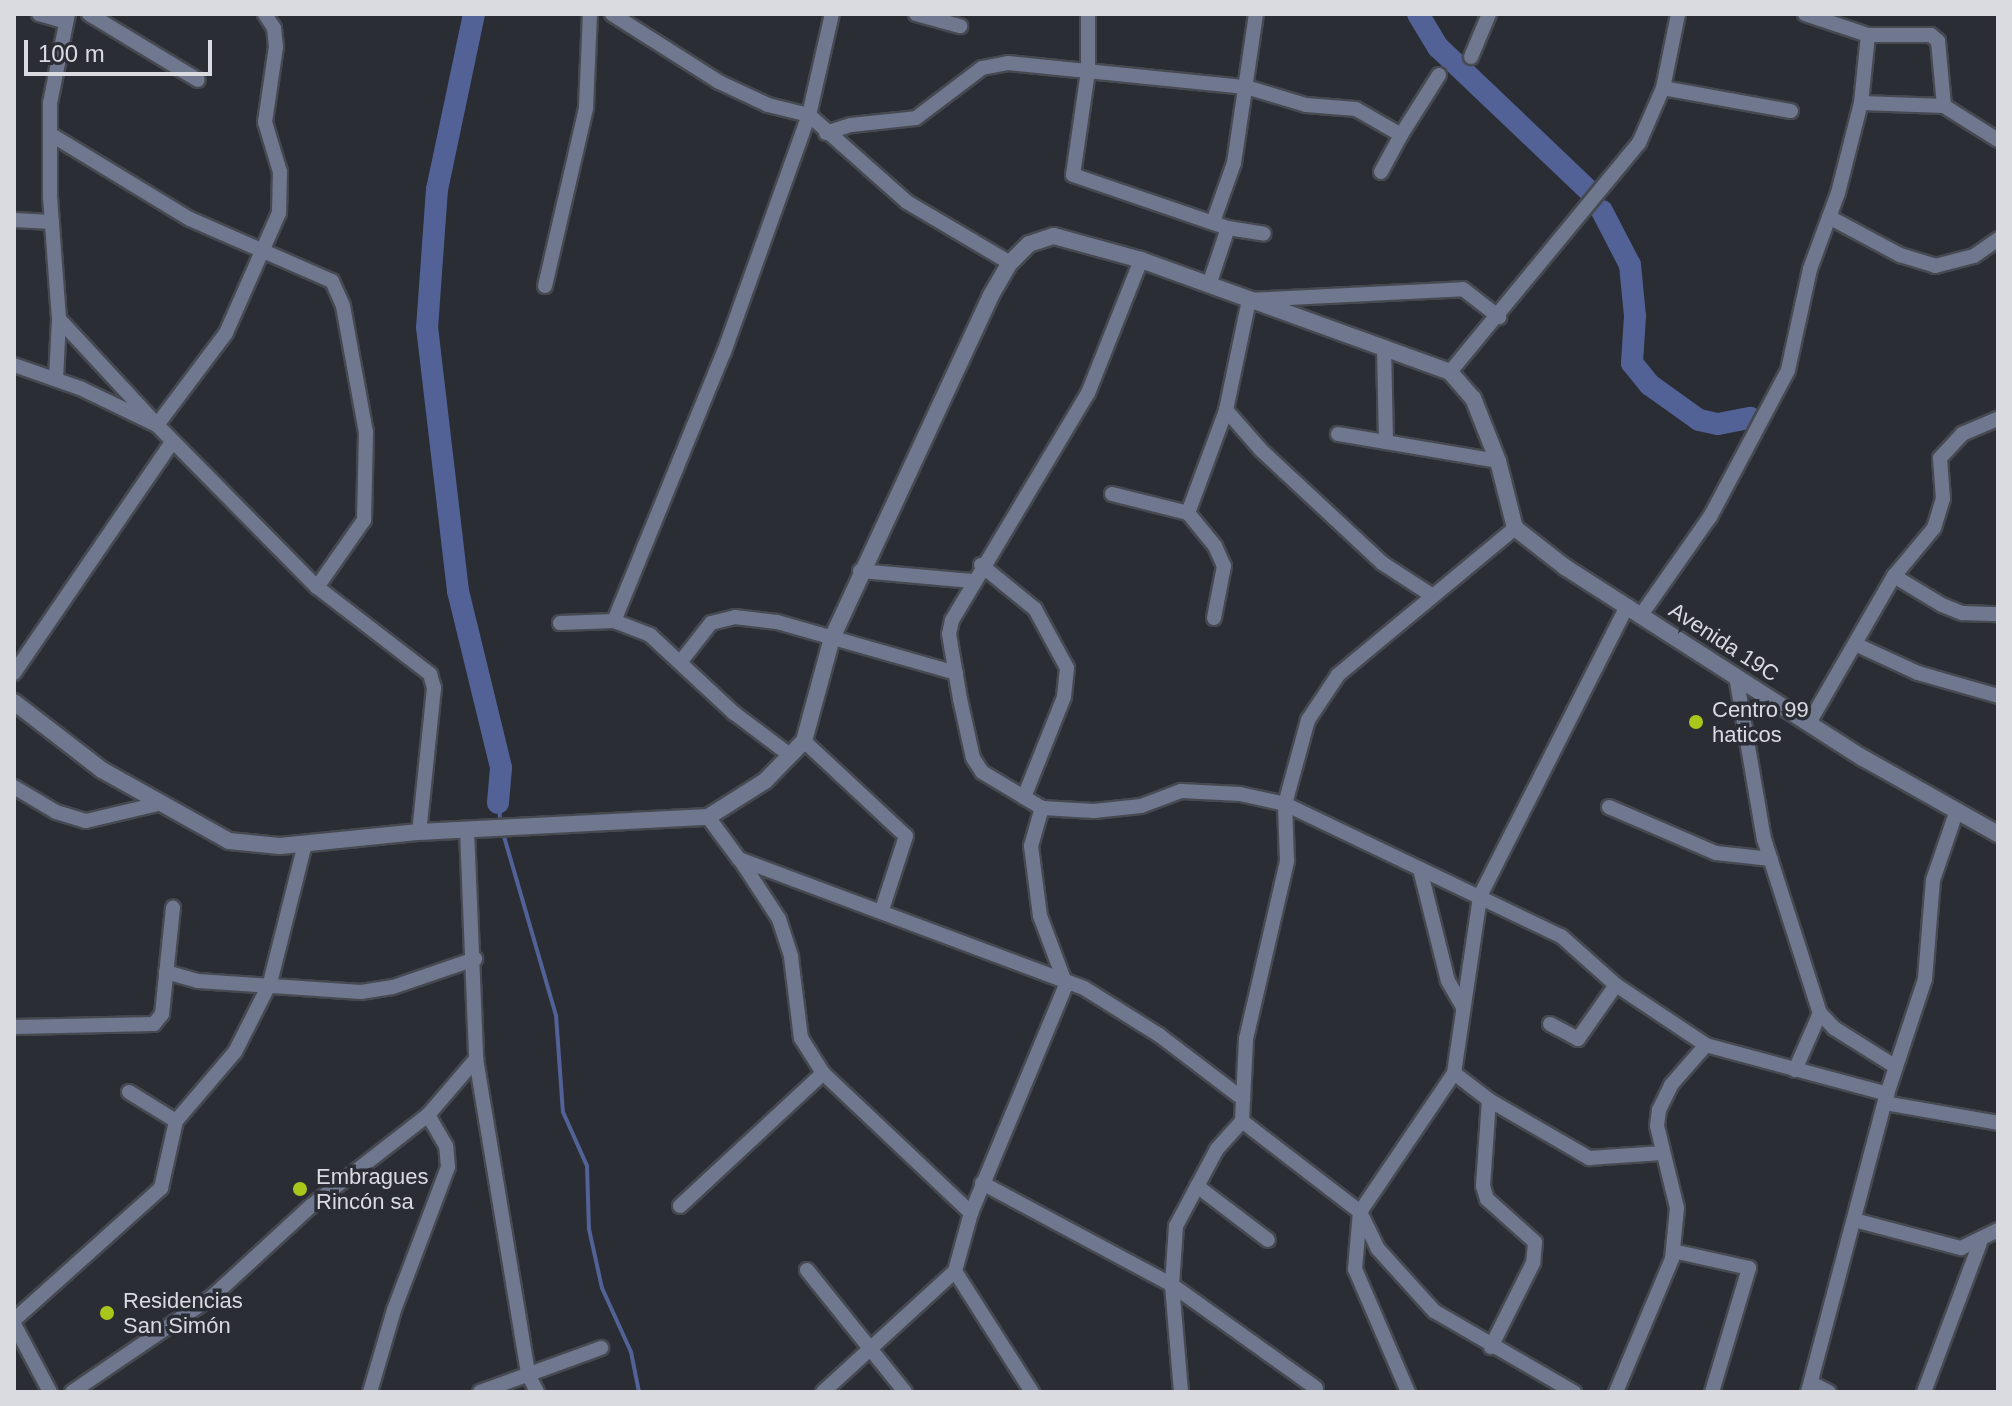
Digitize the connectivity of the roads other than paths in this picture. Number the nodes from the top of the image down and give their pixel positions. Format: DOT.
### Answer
graph roads {
  1 [pos="39,14"];
  2 [pos="89,14"];
  3 [pos="265,14"];
  4 [pos="590,14"];
  5 [pos="612,14"];
  6 [pos="832,14"];
  7 [pos="916,14"];
  8 [pos="1088,14"];
  9 [pos="1256,14"];
  10 [pos="1489,14"];
  11 [pos="1678,14"];
  12 [pos="1805,14"];
  13 [pos="66,17"];
  14 [pos="960,26"];
  15 [pos="1868,35"];
  16 [pos="1471,57"];
  17 [pos="1088,71"];
  18 [pos="1439,75"];
  19 [pos="198,80"];
  20 [pos="1246,87"];
  21 [pos="1663,88"];
  22 [pos="1861,103"];
  23 [pos="1944,106"];
  24 [pos="1791,111"];
  25 [pos="809,115"];
  26 [pos="826,133"];
  27 [pos="50,134"];
  28 [pos="1401,135"];
  29 [pos="1998,140"];
  30 [pos="1381,172"];
  31 [pos="1829,217"];
  32 [pos="14,220"];
  33 [pos="52,222"];
  34 [pos="1213,222"];
  35 [pos="1228,228"];
  36 [pos="1264,234"];
  37 [pos="1998,239"];
  38 [pos="263,250"];
  39 [pos="1141,260"];
  40 [pos="1010,263"];
  41 [pos="1209,285"];
  42 [pos="545,286"];
  43 [pos="1249,300"];
  44 [pos="1499,317"];
  45 [pos="59,319"];
  46 [pos="1384,347"];
  47 [pos="14,365"];
  48 [pos="1450,372"];
  49 [pos="56,379"];
  50 [pos="1226,410"];
  51 [pos="1998,419"];
  52 [pos="157,425"];
  53 [pos="1338,434"];
  54 [pos="172,442"];
  55 [pos="1386,442"];
  56 [pos="1498,461"];
  57 [pos="1112,494"];
  58 [pos="1188,513"];
  59 [pos="1515,528"];
  60 [pos="981,565"];
  61 [pos="860,571"];
  62 [pos="1894,576"];
  63 [pos="971,581"];
  64 [pos="317,587"];
  65 [pos="1430,594"];
  66 [pos="1634,610"];
  67 [pos="1998,614"];
  68 [pos="1214,618"];
  69 [pos="614,621"];
  70 [pos="560,623"];
  71 [pos="832,638"];
  72 [pos="1855,644"];
  73 [pos="682,660"];
  74 [pos="14,673"];
  75 [pos="956,673"];
  76 [pos="1736,676"];
  77 [pos="1998,696"];
  78 [pos="14,702"];
  79 [pos="1809,723"];
  80 [pos="804,741"];
  81 [pos="790,755"];
  82 [pos="14,787"];
  83 [pos="1024,797"];
  84 [pos="158,804"];
  85 [pos="1285,804"];
  86 [pos="1609,807"];
  87 [pos="1042,808"];
  88 [pos="1957,810"];
  89 [pos="708,817"];
  90 [pos="467,830"];
  91 [pos="419,832"];
  92 [pos="1998,834"];
  93 [pos="305,844"];
  94 [pos="739,859"];
  95 [pos="1771,859"];
  96 [pos="1420,869"];
  97 [pos="1480,896"];
  98 [pos="173,908"];
  99 [pos="882,910"];
  100 [pos="475,959"];
  101 [pos="166,972"];
  102 [pos="270,983"];
  103 [pos="1066,985"];
  104 [pos="1616,985"];
  105 [pos="1463,1007"];
  106 [pos="1820,1013"];
  107 [pos="1550,1024"];
  108 [pos="14,1027"];
  109 [pos="1706,1045"];
  110 [pos="476,1059"];
  111 [pos="1896,1067"];
  112 [pos="1795,1070"];
  113 [pos="823,1073"];
  114 [pos="1454,1073"];
  115 [pos="129,1092"];
  116 [pos="1243,1099"];
  117 [pos="1886,1099"];
  118 [pos="1489,1100"];
  119 [pos="428,1115"];
  120 [pos="176,1121"];
  121 [pos="1242,1121"];
  122 [pos="1998,1123"];
  123 [pos="1662,1153"];
  124 [pos="982,1183"];
  125 [pos="1197,1186"];
  126 [pos="680,1206"];
  127 [pos="1360,1212"];
  128 [pos="971,1213"];
  129 [pos="1854,1220"];
  130 [pos="1998,1230"];
  131 [pos="1268,1240"];
  132 [pos="1980,1243"];
  133 [pos="1673,1251"];
  134 [pos="807,1270"];
  135 [pos="955,1271"];
  136 [pos="1172,1285"];
  137 [pos="14,1322"];
  138 [pos="872,1347"];
  139 [pos="1491,1347"];
  140 [pos="601,1348"];
  141 [pos="528,1374"];
  142 [pos="1810,1387"];
  143 [pos="1316,1388"];
  144 [pos="50,1392"];
  145 [pos="72,1392"];
  146 [pos="370,1392"];
  147 [pos="480,1392"];
  148 [pos="537,1392"];
  149 [pos="823,1392"];
  150 [pos="905,1392"];
  151 [pos="1032,1392"];
  152 [pos="1181,1392"];
  153 [pos="1408,1392"];
  154 [pos="1574,1392"];
  155 [pos="1616,1392"];
  156 [pos="1712,1392"];
  157 [pos="1829,1392"];
  158 [pos="1924,1392"];
  1 -- 13 [label="street"];
  2 -- 19 [label="street"];
  3 -- 38 [label="street"];
  4 -- 42 [label="street"];
  5 -- 25 [label="street"];
  6 -- 25 [label="street"];
  7 -- 14 [label="street"];
  8 -- 17 [label="street"];
  9 -- 20 [label="street"];
  10 -- 16 [label="street"];
  11 -- 21 [label="street"];
  12 -- 15 [label="street"];
  13 -- 27 [label="street"];
  15 -- 22 [label="street"];
  15 -- 23 [label="street"];
  17 -- 20 [label="street"];
  17 -- 26 [label="street"];
  17 -- 34 [label="street"];
  18 -- 28 [label="street"];
  20 -- 28 [label="street"];
  20 -- 34 [label="street"];
  21 -- 24 [label="street"];
  21 -- 44 [label="street"];
  22 -- 23 [label="street"];
  22 -- 31 [label="street"];
  23 -- 29 [label="street"];
  25 -- 26 [label="street"];
  25 -- 69 [label="street"];
  26 -- 40 [label="street"];
  27 -- 33 [label="street"];
  27 -- 38 [label="street"];
  28 -- 30 [label="street"];
  31 -- 37 [label="street"];
  31 -- 66 [label="street"];
  32 -- 33 [label="street"];
  33 -- 45 [label="street"];
  34 -- 35 [label="street"];
  35 -- 36 [label="street"];
  35 -- 41 [label="street"];
  38 -- 52 [label="street"];
  38 -- 64 [label="street"];
  39 -- 40 [label="street"];
  39 -- 41 [label="street"];
  39 -- 60 [label="street"];
  40 -- 61 [label="street"];
  41 -- 43 [label="street"];
  43 -- 44 [label="street"];
  43 -- 46 [label="street"];
  43 -- 50 [label="street"];
  44 -- 48 [label="street"];
  45 -- 49 [label="street"];
  45 -- 52 [label="street"];
  46 -- 48 [label="street"];
  46 -- 55 [label="street"];
  47 -- 49 [label="street"];
  48 -- 56 [label="street"];
  49 -- 52 [label="street"];
  50 -- 58 [label="street"];
  50 -- 65 [label="street"];
  51 -- 62 [label="street"];
  52 -- 54 [label="street"];
  53 -- 55 [label="street"];
  54 -- 64 [label="street"];
  54 -- 74 [label="street"];
  55 -- 56 [label="street"];
  56 -- 59 [label="street"];
  57 -- 58 [label="street"];
  58 -- 68 [label="street"];
  59 -- 65 [label="street"];
  59 -- 66 [label="street, Avenida 19C"];
  60 -- 63 [label="street"];
  60 -- 83 [label="street"];
  61 -- 63 [label="street"];
  61 -- 71 [label="street"];
  62 -- 67 [label="street"];
  62 -- 72 [label="street"];
  63 -- 75 [label="street"];
  64 -- 91 [label="street"];
  65 -- 85 [label="street"];
  66 -- 76 [label="street, Avenida 19C"];
  66 -- 97 [label="street"];
  69 -- 70 [label="street"];
  69 -- 73 [label="street"];
  71 -- 73 [label="street"];
  71 -- 75 [label="street"];
  71 -- 80 [label="street"];
  72 -- 77 [label="street"];
  72 -- 79 [label="street"];
  73 -- 81 [label="street"];
  75 -- 83 [label="street"];
  76 -- 79 [label="street, Avenida 19C"];
  76 -- 95 [label="street"];
  78 -- 84 [label="street"];
  79 -- 88 [label="street, Avenida 19C"];
  80 -- 81 [label="street"];
  80 -- 99 [label="street"];
  81 -- 89 [label="street"];
  82 -- 84 [label="street"];
  83 -- 87 [label="street"];
  84 -- 93 [label="street"];
  85 -- 87 [label="street"];
  85 -- 96 [label="street"];
  85 -- 116 [label="street"];
  86 -- 95 [label="street"];
  87 -- 103 [label="street"];
  88 -- 92 [label="street, Avenida 19C"];
  88 -- 111 [label="street"];
  89 -- 90 [label="street"];
  89 -- 94 [label="street"];
  90 -- 91 [label="street"];
  90 -- 100 [label="street"];
  91 -- 93 [label="street"];
  93 -- 102 [label="street"];
  94 -- 99 [label="street"];
  94 -- 113 [label="street"];
  95 -- 106 [label="street"];
  96 -- 97 [label="street"];
  96 -- 105 [label="street"];
  97 -- 104 [label="street"];
  97 -- 105 [label="street"];
  98 -- 101 [label="street"];
  99 -- 103 [label="street"];
  100 -- 102 [label="street"];
  100 -- 110 [label="street"];
  101 -- 102 [label="street"];
  101 -- 108 [label="street"];
  102 -- 120 [label="street"];
  103 -- 116 [label="street"];
  103 -- 124 [label="street"];
  104 -- 107 [label="street"];
  104 -- 109 [label="street"];
  105 -- 114 [label="street"];
  106 -- 111 [label="street"];
  106 -- 112 [label="street"];
  109 -- 112 [label="street"];
  109 -- 123 [label="street"];
  110 -- 119 [label="street"];
  110 -- 141 [label="street"];
  111 -- 117 [label="street"];
  112 -- 117 [label="street"];
  113 -- 126 [label="street"];
  113 -- 128 [label="street"];
  114 -- 118 [label="street"];
  114 -- 127 [label="street"];
  115 -- 120 [label="street"];
  116 -- 121 [label="street"];
  117 -- 122 [label="street"];
  117 -- 129 [label="street"];
  118 -- 123 [label="street"];
  118 -- 139 [label="street"];
  119 -- 145 [label="street"];
  119 -- 146 [label="street"];
  120 -- 137 [label="street"];
  121 -- 125 [label="street"];
  121 -- 127 [label="street"];
  123 -- 133 [label="street"];
  124 -- 128 [label="street"];
  124 -- 136 [label="street"];
  125 -- 131 [label="street"];
  125 -- 136 [label="street"];
  127 -- 139 [label="street"];
  127 -- 153 [label="street"];
  128 -- 135 [label="street"];
  129 -- 132 [label="street"];
  129 -- 142 [label="street"];
  130 -- 132 [label="street"];
  132 -- 158 [label="street"];
  133 -- 155 [label="street"];
  133 -- 156 [label="street"];
  134 -- 138 [label="street"];
  135 -- 138 [label="street"];
  135 -- 151 [label="street"];
  136 -- 143 [label="street"];
  136 -- 152 [label="street"];
  137 -- 144 [label="street"];
  138 -- 149 [label="street"];
  138 -- 150 [label="street"];
  139 -- 154 [label="street"];
  140 -- 141 [label="street"];
  141 -- 147 [label="street"];
  141 -- 148 [label="street"];
  142 -- 157 [label="street"];
}
